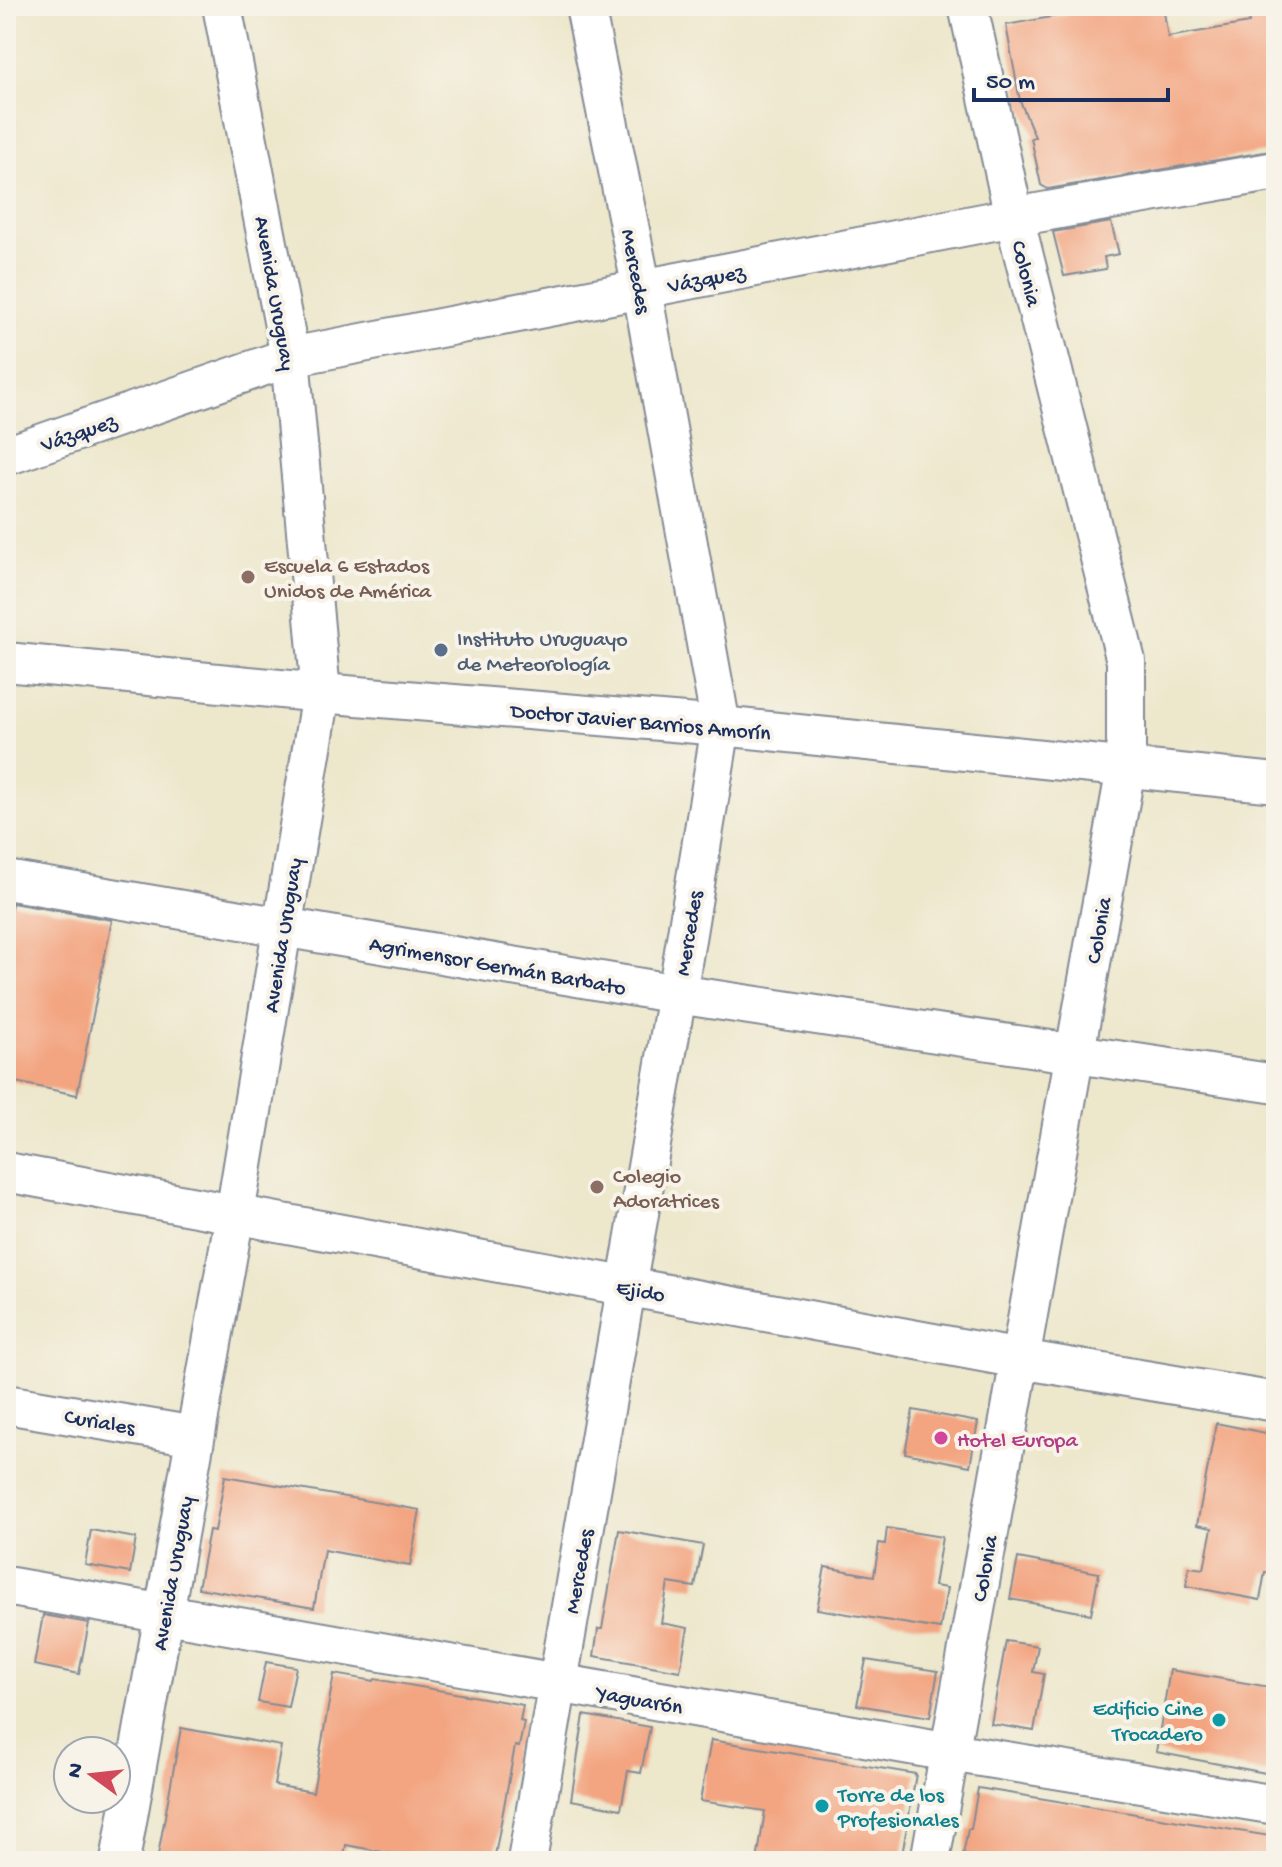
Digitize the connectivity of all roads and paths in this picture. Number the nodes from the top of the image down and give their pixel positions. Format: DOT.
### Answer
graph roads {
  1 [pos="222,6"];
  2 [pos="585,6"];
  3 [pos="968,6"];
  4 [pos="1276,171"];
  5 [pos="1014,217"];
  6 [pos="642,290"];
  7 [pos="290,357"];
  8 [pos="6,456"];
  9 [pos="6,662"];
  10 [pos="321,693"];
  11 [pos="721,726"];
  12 [pos="1126,768"];
  13 [pos="1276,783"];
  14 [pos="6,880"];
  15 [pos="283,927"];
  16 [pos="677,994"];
  17 [pos="1074,1055"];
  18 [pos="1276,1084"];
  19 [pos="6,1172"];
  20 [pos="235,1214"];
  21 [pos="626,1286"];
  22 [pos="1020,1359"];
  23 [pos="1276,1402"];
  24 [pos="6,1404"];
  25 [pos="195,1436"];
  26 [pos="6,1586"];
  27 [pos="164,1616"];
  28 [pos="558,1684"];
  29 [pos="950,1752"];
  30 [pos="1276,1805"];
  31 [pos="120,1861"];
  32 [pos="527,1861"];
  33 [pos="930,1861"];
  1 -- 7 [label="street, Avenida Uruguay"];
  2 -- 6 [label="street, Mercedes"];
  3 -- 5 [label="street, Colonia"];
  4 -- 5 [label="street, Vázquez"];
  5 -- 6 [label="street, Vázquez"];
  5 -- 12 [label="street, Colonia"];
  6 -- 7 [label="street, Vázquez"];
  6 -- 11 [label="street, Mercedes"];
  7 -- 8 [label="street, Vázquez"];
  7 -- 10 [label="street, Avenida Uruguay"];
  9 -- 10 [label="street, Doctor Javier Barrios Amorín"];
  10 -- 11 [label="street, Doctor Javier Barrios Amorín"];
  10 -- 15 [label="street, Avenida Uruguay"];
  11 -- 12 [label="street, Doctor Javier Barrios Amorín"];
  11 -- 16 [label="street, Mercedes"];
  12 -- 13 [label="street, Doctor Javier Barrios Amorín"];
  12 -- 17 [label="street, Colonia"];
  14 -- 15 [label="street, Agrimensor Germán Barbato"];
  15 -- 16 [label="street, Agrimensor Germán Barbato"];
  15 -- 20 [label="street, Avenida Uruguay"];
  16 -- 17 [label="street, Agrimensor Germán Barbato"];
  16 -- 21 [label="street, Mercedes"];
  17 -- 18 [label="street, Agrimensor Germán Barbato"];
  17 -- 22 [label="street, Colonia"];
  19 -- 20 [label="street, Ejido"];
  20 -- 21 [label="street, Ejido"];
  20 -- 25 [label="street, Avenida Uruguay"];
  21 -- 22 [label="street, Ejido"];
  21 -- 28 [label="street, Mercedes"];
  22 -- 23 [label="street, Ejido"];
  22 -- 29 [label="street, Colonia"];
  24 -- 25 [label="street, Curiales"];
  25 -- 27 [label="street, Avenida Uruguay"];
  26 -- 27 [label="street, Yaguarón"];
  27 -- 28 [label="street, Yaguarón"];
  27 -- 31 [label="street, Avenida Uruguay"];
  28 -- 29 [label="street, Yaguarón"];
  28 -- 32 [label="street, Mercedes"];
  29 -- 30 [label="street, Yaguarón"];
  29 -- 33 [label="street, Colonia"];
}
